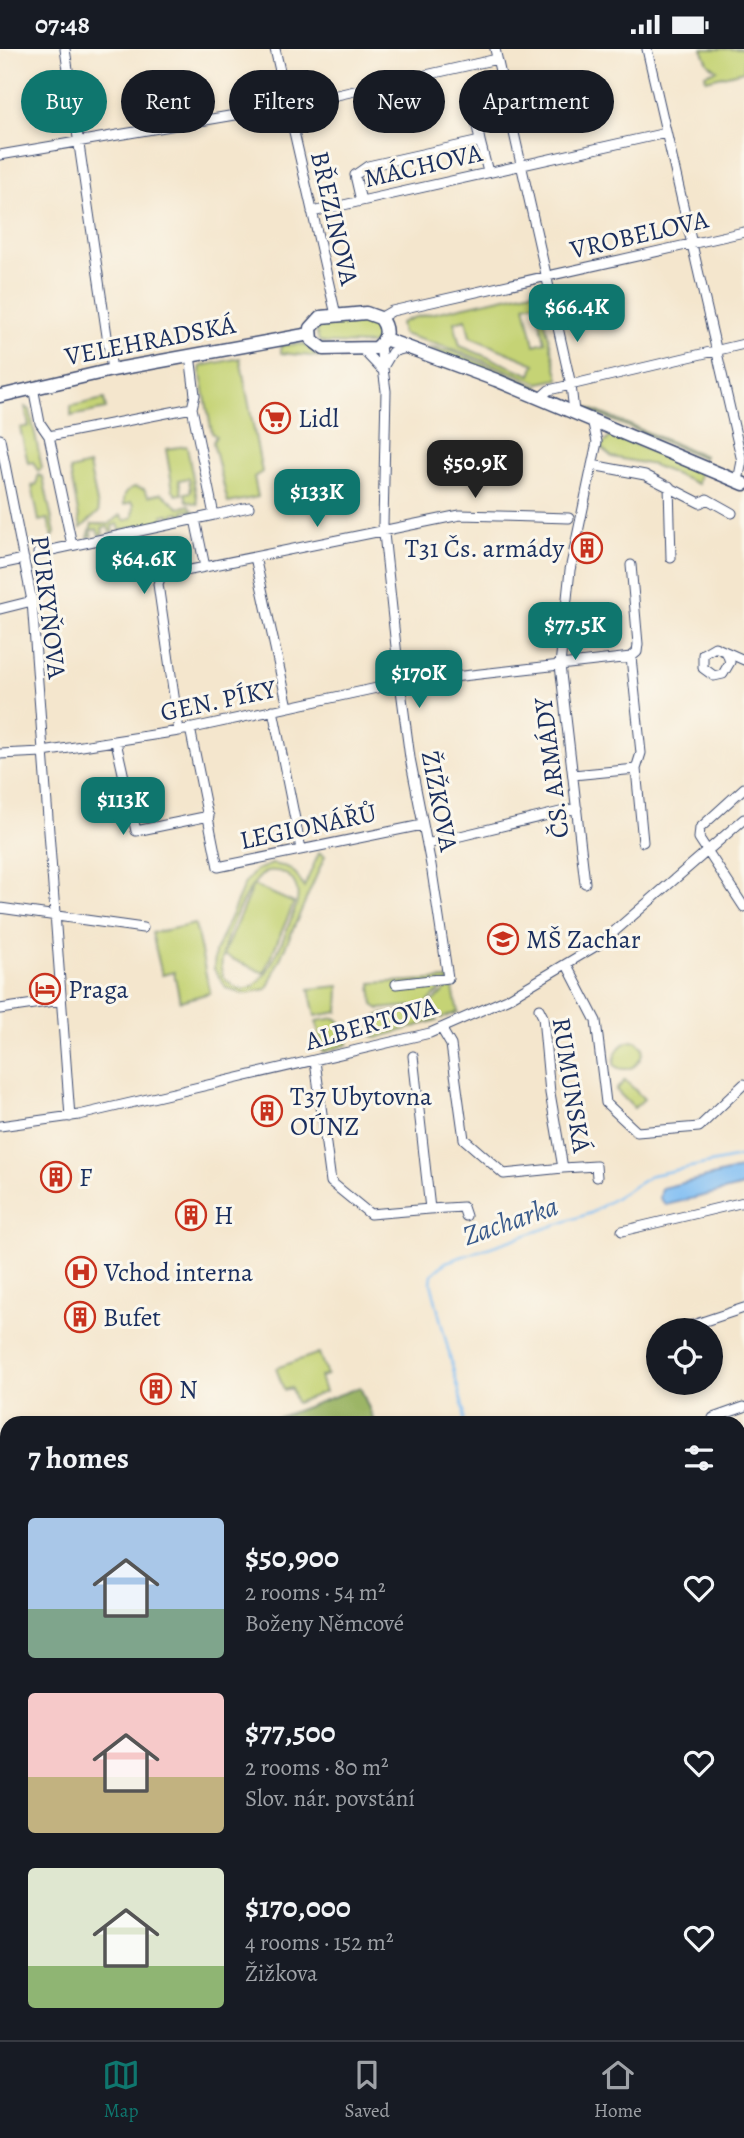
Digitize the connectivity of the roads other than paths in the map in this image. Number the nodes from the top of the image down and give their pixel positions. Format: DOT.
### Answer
graph roads {
  1 [pos="65,49"];
  2 [pos="275,49"];
  3 [pos="647,49"];
  4 [pos="496,54"];
  5 [pos="280,70"];
  6 [pos="339,93"];
  7 [pos="229,116"];
  8 [pos="294,133"];
  9 [pos="478,133"];
  10 [pos="514,133"];
  11 [pos="666,133"];
  12 [pos="80,141"];
  13 [pos="480,141"];
  14 [pos="0,155"];
  15 [pos="522,165"];
  16 [pos="488,172"];
  17 [pos="361,201"];
  18 [pos="312,212"];
  19 [pos="744,232"];
  20 [pos="692,244"];
  21 [pos="547,277"];
  22 [pos="336,315"];
  23 [pos="380,318"];
  24 [pos="310,334"];
  25 [pos="382,343"];
  26 [pos="744,344"];
  27 [pos="411,348"];
  28 [pos="363,351"];
  29 [pos="717,351"];
  30 [pos="190,355"];
  31 [pos="112,370"];
  32 [pos="382,370"];
  33 [pos="571,385"];
  34 [pos="33,387"];
  35 [pos="0,396"];
  36 [pos="540,398"];
  37 [pos="192,408"];
  38 [pos="574,412"];
  39 [pos="592,419"];
  40 [pos="619,431"];
  41 [pos="49,436"];
  42 [pos="0,439"];
  43 [pos="597,442"];
  44 [pos="1,454"];
  45 [pos="592,465"];
  46 [pos="741,482"];
  47 [pos="669,486"];
  48 [pos="249,507"];
  49 [pos="732,513"];
  50 [pos="214,515"];
  51 [pos="569,518"];
  52 [pos="195,519"];
  53 [pos="384,530"];
  54 [pos="72,545"];
  55 [pos="38,553"];
  56 [pos="256,557"];
  57 [pos="671,558"];
  58 [pos="24,559"];
  59 [pos="0,565"];
  60 [pos="631,565"];
  61 [pos="205,567"];
  62 [pos="32,601"];
  63 [pos="0,609"];
  64 [pos="727,653"];
  65 [pos="631,657"];
  66 [pos="744,660"];
  67 [pos="560,665"];
  68 [pos="400,683"];
  69 [pos="288,707"];
  70 [pos="273,711"];
  71 [pos="190,728"];
  72 [pos="179,731"];
  73 [pos="116,741"];
  74 [pos="43,752"];
  75 [pos="0,754"];
  76 [pos="635,769"];
  77 [pos="573,775"];
  78 [pos="744,788"];
  79 [pos="577,808"];
  80 [pos="209,816"];
  81 [pos="744,818"];
  82 [pos="422,825"];
  83 [pos="643,842"];
  84 [pos="427,844"];
  85 [pos="301,849"];
  86 [pos="706,852"];
  87 [pos="585,883"];
  88 [pos="744,907"];
  89 [pos="0,908"];
  90 [pos="55,916"];
  91 [pos="143,928"];
  92 [pos="567,965"];
  93 [pos="396,984"];
  94 [pos="61,1000"];
  95 [pos="0,1009"];
  96 [pos="539,1009"];
  97 [pos="441,1028"];
  98 [pos="413,1056"];
  99 [pos="316,1061"];
  100 [pos="744,1084"];
  101 [pos="70,1117"];
  102 [pos="0,1126"];
  103 [pos="563,1168"];
  104 [pos="597,1177"];
  105 [pos="744,1202"];
  106 [pos="430,1209"];
  107 [pos="466,1216"];
  108 [pos="622,1231"];
  109 [pos="744,1308"];
  110 [pos="714,1318"];
  111 [pos="744,1407"];
  112 [pos="719,1416"];
  1 -- 12 [label="street"];
  2 -- 5 [label="street, BŘEZINOVA"];
  3 -- 11 [label="street"];
  4 -- 6 [label="street"];
  7 -- 12 [label="street"];
  8 -- 18 [label="street, BŘEZINOVA"];
  9 -- 13 [label="street"];
  10 -- 15 [label="street"];
  11 -- 15 [label="street, MÁCHOVA"];
  11 -- 20 [label="street"];
  12 -- 14 [label="street"];
  12 -- 31 [label="street"];
  13 -- 16 [label="street"];
  13 -- 17 [label="street"];
  15 -- 16 [label="street, MÁCHOVA"];
  15 -- 21 [label="street"];
  16 -- 17 [label="street, MÁCHOVA"];
  17 -- 18 [label="street, MÁCHOVA"];
  18 -- 22 [label="street, BŘEZINOVA"];
  19 -- 20 [label="street, VROBELOVA"];
  20 -- 21 [label="street, VROBELOVA"];
  20 -- 29 [label="street"];
  21 -- 23 [label="street, VROBELOVA"];
  21 -- 33 [label="street"];
  22 -- 23 [label="main road"];
  22 -- 24 [label="main road, VELEHRADSKÁ"];
  23 -- 25 [label="main road"];
  24 -- 28 [label="main road"];
  24 -- 30 [label="main road, VELEHRADSKÁ"];
  25 -- 27 [label="main road"];
  25 -- 28 [label="main road"];
  25 -- 32 [label="street, ŽIŽKOVA"];
  26 -- 29 [label="street"];
  27 -- 32 [label="street"];
  27 -- 36 [label="main road"];
  28 -- 32 [label="street"];
  29 -- 33 [label="street"];
  29 -- 46 [label="street"];
  30 -- 31 [label="main road, VELEHRADSKÁ"];
  30 -- 37 [label="street"];
  31 -- 34 [label="main road, VELEHRADSKÁ"];
  32 -- 53 [label="street, ŽIŽKOVA"];
  33 -- 36 [label="street"];
  33 -- 38 [label="street"];
  34 -- 35 [label="main road, VELEHRADSKÁ"];
  34 -- 41 [label="street"];
  36 -- 38 [label="main road"];
  37 -- 41 [label="street"];
  37 -- 50 [label="street"];
  38 -- 39 [label="main road"];
  39 -- 40 [label="main road"];
  39 -- 43 [label="street"];
  40 -- 43 [label="street"];
  40 -- 46 [label="main road"];
  41 -- 54 [label="street"];
  42 -- 44 [label="street, PURKYŇOVA"];
  43 -- 45 [label="street, ČS. ARMÁDY"];
  44 -- 58 [label="street, PURKYŇOVA"];
  45 -- 47 [label="street"];
  45 -- 67 [label="street, ČS. ARMÁDY"];
  47 -- 49 [label="street"];
  47 -- 57 [label="street"];
  48 -- 50 [label="street"];
  50 -- 52 [label="street"];
  51 -- 53 [label="street"];
  52 -- 54 [label="street"];
  52 -- 61 [label="street"];
  53 -- 56 [label="street"];
  53 -- 68 [label="street, ŽIŽKOVA"];
  54 -- 55 [label="street"];
  56 -- 61 [label="street"];
  56 -- 69 [label="street"];
  58 -- 59 [label="street"];
  58 -- 62 [label="street, PURKYŇOVA"];
  60 -- 65 [label="street"];
  61 -- 72 [label="street"];
  62 -- 63 [label="street"];
  62 -- 74 [label="street, PURKYŇOVA"];
  64 -- 66 [label="street"];
  65 -- 67 [label="street, GEN. PÍKY"];
  65 -- 76 [label="street"];
  67 -- 68 [label="street, GEN. PÍKY"];
  67 -- 77 [label="street, ČS. ARMÁDY"];
  68 -- 69 [label="street, GEN. PÍKY"];
  68 -- 82 [label="street, ŽIŽKOVA"];
  69 -- 70 [label="street, GEN. PÍKY"];
  70 -- 71 [label="street, GEN. PÍKY"];
  70 -- 85 [label="street"];
  71 -- 72 [label="street, GEN. PÍKY"];
  71 -- 80 [label="street, LEGIONÁŘŮ"];
  72 -- 73 [label="street, GEN. PÍKY"];
  73 -- 74 [label="street, GEN. PÍKY"];
  73 -- 80 [label="street"];
  74 -- 75 [label="street, GEN. PÍKY"];
  74 -- 90 [label="street, PURKYŇOVA"];
  76 -- 77 [label="street"];
  76 -- 83 [label="street"];
  77 -- 79 [label="street, ČS. ARMÁDY"];
  78 -- 86 [label="street"];
  79 -- 84 [label="street"];
  79 -- 87 [label="street, ČS. ARMÁDY"];
  80 -- 85 [label="street, LEGIONÁŘŮ"];
  81 -- 86 [label="street, ALBERTOVA"];
  82 -- 84 [label="street, ŽIŽKOVA"];
  82 -- 85 [label="street, LEGIONÁŘŮ"];
  84 -- 93 [label="street, ŽIŽKOVA"];
  86 -- 88 [label="street"];
  86 -- 92 [label="street, ALBERTOVA"];
  89 -- 90 [label="street"];
  90 -- 91 [label="street"];
  90 -- 94 [label="street, PURKYŇOVA"];
  92 -- 97 [label="street, ALBERTOVA"];
  92 -- 100 [label="street"];
  94 -- 95 [label="street"];
  94 -- 101 [label="street, PURKYŇOVA"];
  96 -- 103 [label="street, RUMUNSKÁ"];
  97 -- 99 [label="street, ALBERTOVA"];
  97 -- 103 [label="street, RUMUNSKÁ"];
  98 -- 106 [label="street"];
  99 -- 101 [label="street, ALBERTOVA"];
  99 -- 106 [label="street"];
  101 -- 102 [label="street, ALBERTOVA"];
  103 -- 104 [label="street, RUMUNSKÁ"];
  105 -- 108 [label="street"];
  106 -- 107 [label="street"];
  109 -- 110 [label="street"];
  111 -- 112 [label="street"];
}
